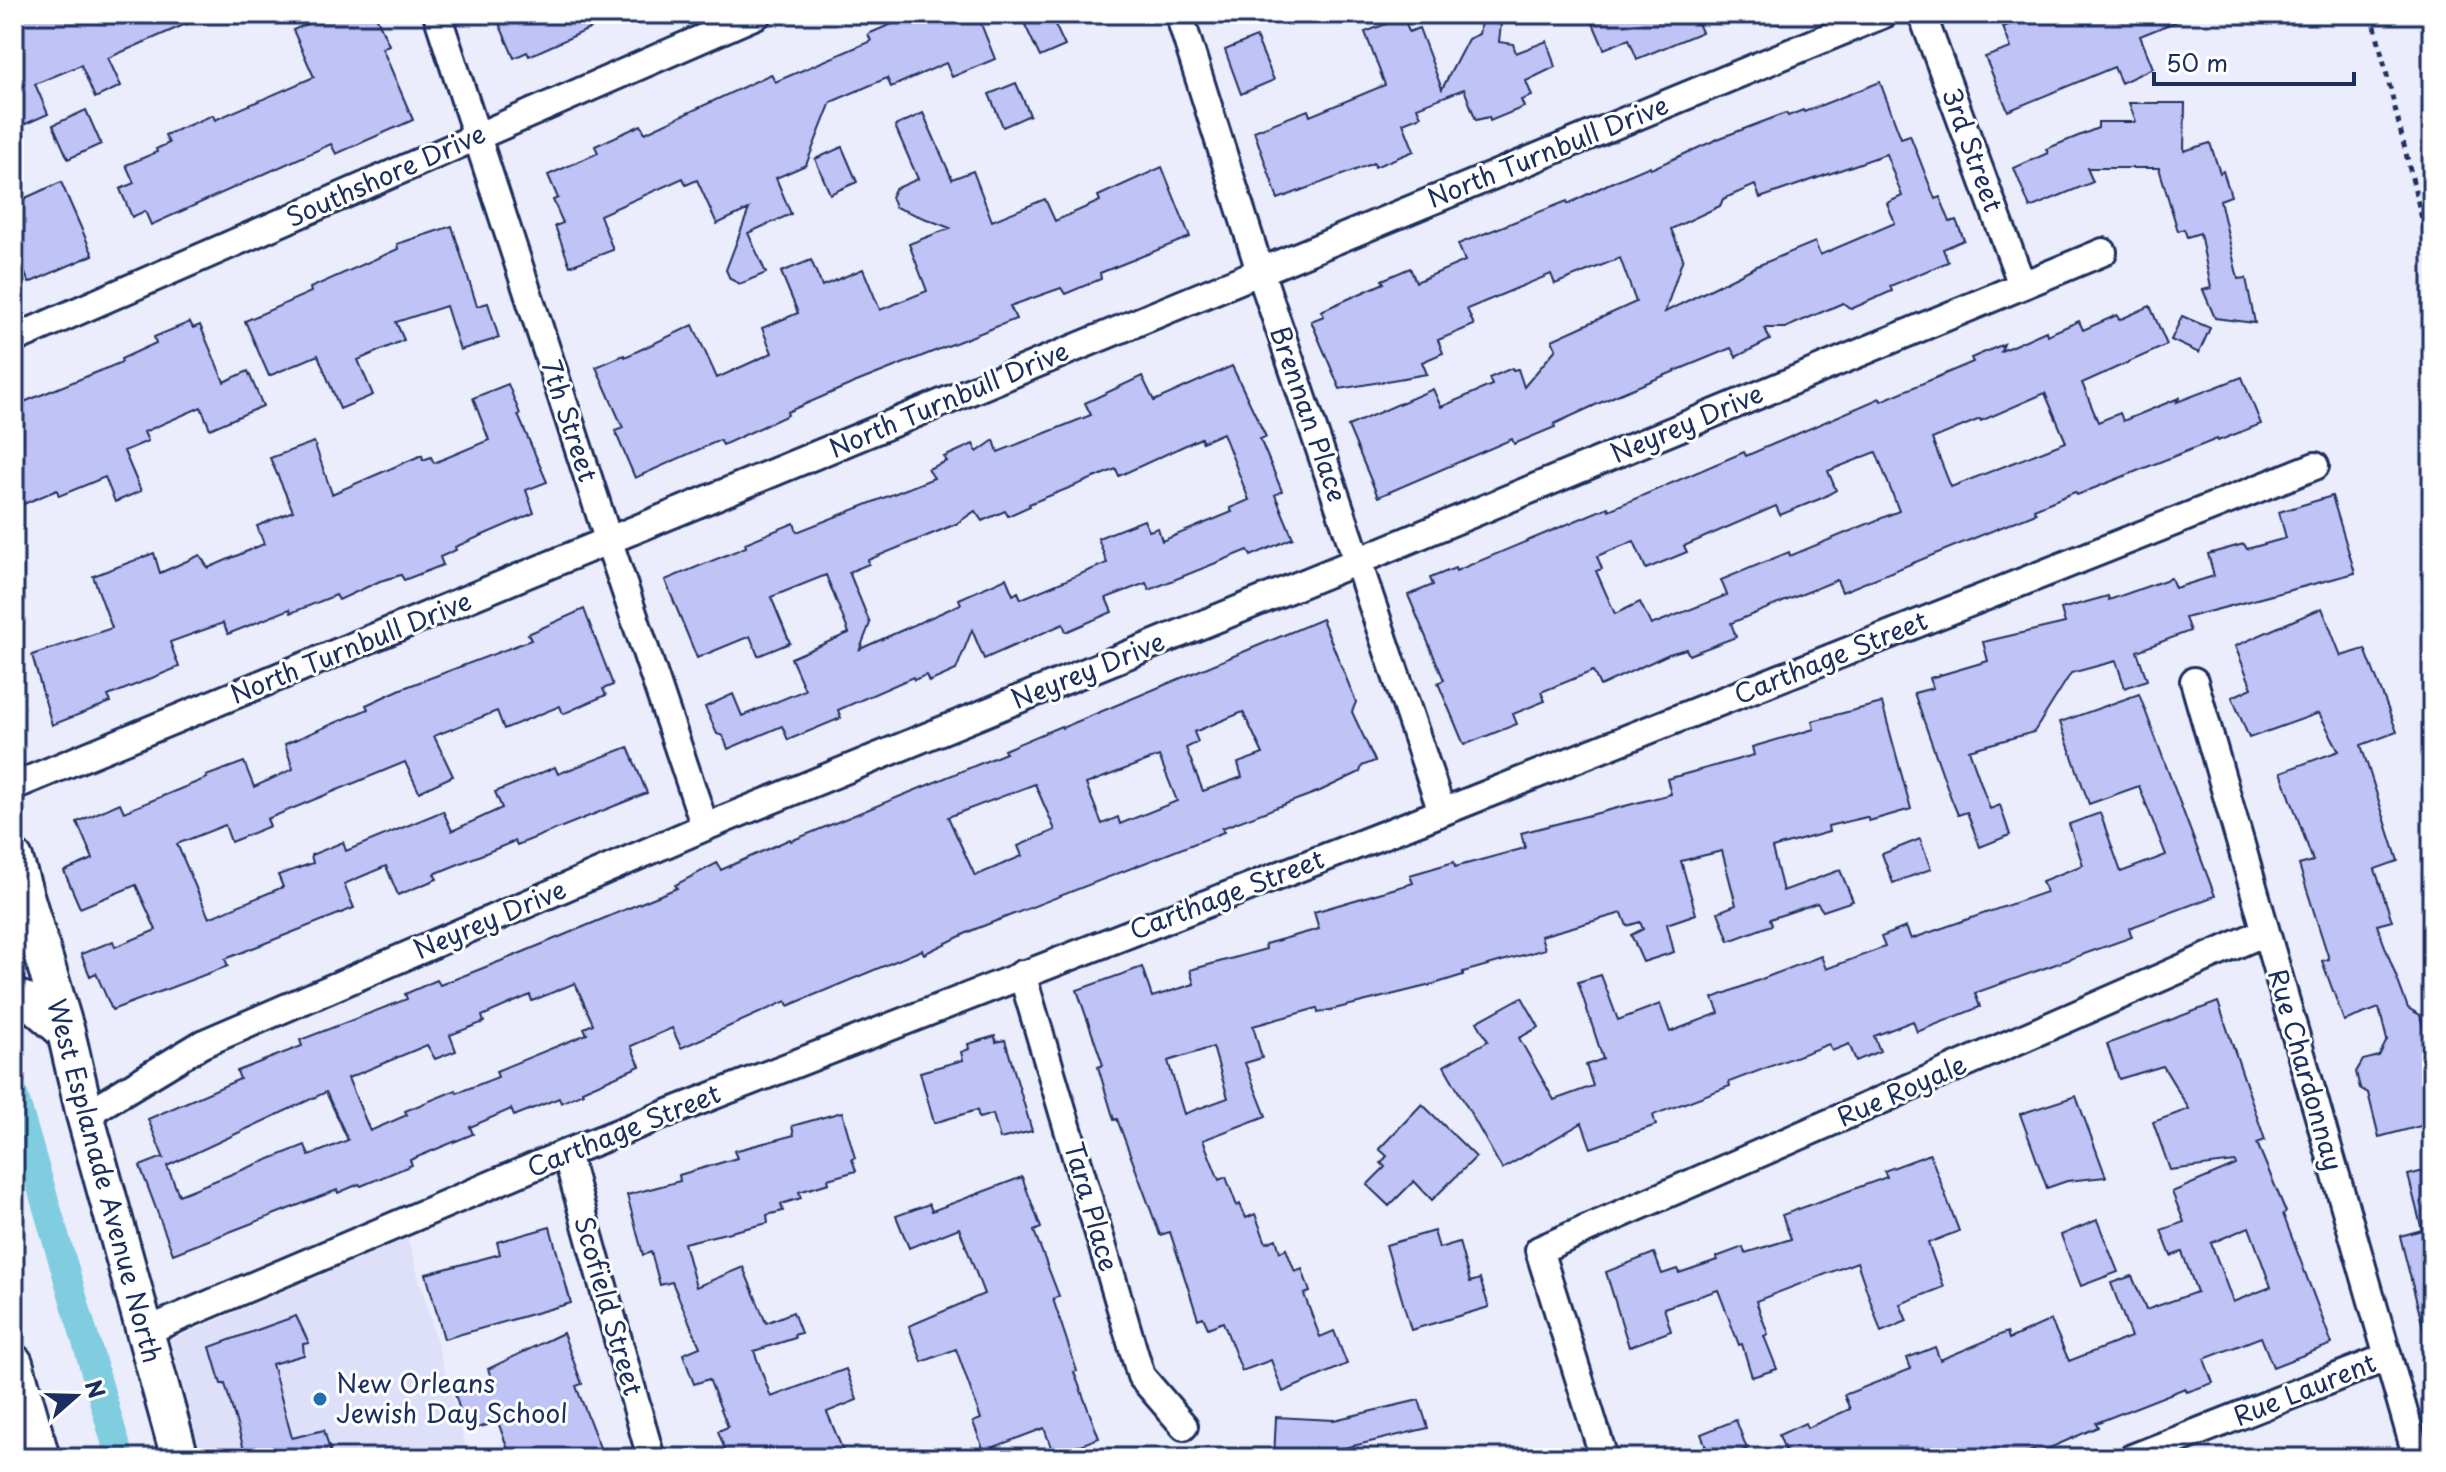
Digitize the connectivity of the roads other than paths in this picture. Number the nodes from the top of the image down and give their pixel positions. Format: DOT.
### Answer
graph roads {
  1 [pos="437,14"];
  2 [pos="758,14"];
  3 [pos="1179,14"];
  4 [pos="1884,14"];
  5 [pos="1922,14"];
  6 [pos="476,137"];
  7 [pos="2103,252"];
  8 [pos="1260,271"];
  9 [pos="2022,285"];
  10 [pos="14,339"];
  11 [pos="2315,466"];
  12 [pos="609,542"];
  13 [pos="1358,561"];
  14 [pos="2194,681"];
  15 [pos="14,786"];
  16 [pos="1442,812"];
  17 [pos="705,827"];
  18 [pos="16,881"];
  19 [pos="2265,932"];
  20 [pos="1022,974"];
  21 [pos="14,998"];
  22 [pos="66,1032"];
  23 [pos="85,1115"];
  24 [pos="566,1153"];
  25 [pos="144,1332"];
  26 [pos="2388,1357"];
  27 [pos="16,1376"];
  28 [pos="1184,1426"];
  29 [pos="41,1458"];
  30 [pos="180,1458"];
  31 [pos="651,1458"];
  32 [pos="1604,1458"];
  33 [pos="2132,1458"];
  34 [pos="2417,1458"];
  1 -- 6 [label="street, 7th Street"];
  2 -- 6 [label="street, Southshore Drive"];
  3 -- 8 [label="street, Brennan Place"];
  4 -- 8 [label="street, North Turnbull Drive"];
  5 -- 9 [label="street, 3rd Street"];
  6 -- 10 [label="street, Southshore Drive"];
  6 -- 12 [label="street, 7th Street"];
  7 -- 9 [label="street, Neyrey Drive"];
  8 -- 12 [label="street, North Turnbull Drive"];
  8 -- 13 [label="street, Brennan Place"];
  9 -- 13 [label="street, Neyrey Drive"];
  11 -- 16 [label="street, Carthage Street"];
  12 -- 15 [label="street, North Turnbull Drive"];
  12 -- 17 [label="street, 7th Street"];
  13 -- 16 [label="street, Brennan Place"];
  13 -- 17 [label="street, Neyrey Drive"];
  14 -- 19 [label="street, Rue Chardonnay"];
  16 -- 20 [label="street, Carthage Street"];
  17 -- 23 [label="street, Neyrey Drive"];
  18 -- 22 [label="main road, West Esplanade Avenue North"];
  19 -- 26 [label="street, Rue Chardonnay"];
  19 -- 32 [label="street, Rue Royale"];
  20 -- 24 [label="street, Carthage Street"];
  20 -- 28 [label="street, Tara Place"];
  21 -- 22 [label="main road"];
  22 -- 23 [label="main road, West Esplanade Avenue North"];
  23 -- 25 [label="main road, West Esplanade Avenue North"];
  24 -- 25 [label="street, Carthage Street"];
  24 -- 31 [label="street, Scofield Street"];
  25 -- 30 [label="main road, West Esplanade Avenue North"];
  26 -- 33 [label="street, Rue Laurent"];
  26 -- 34 [label="street, Rue Chardonnay"];
  27 -- 29 [label="main road"];
}
